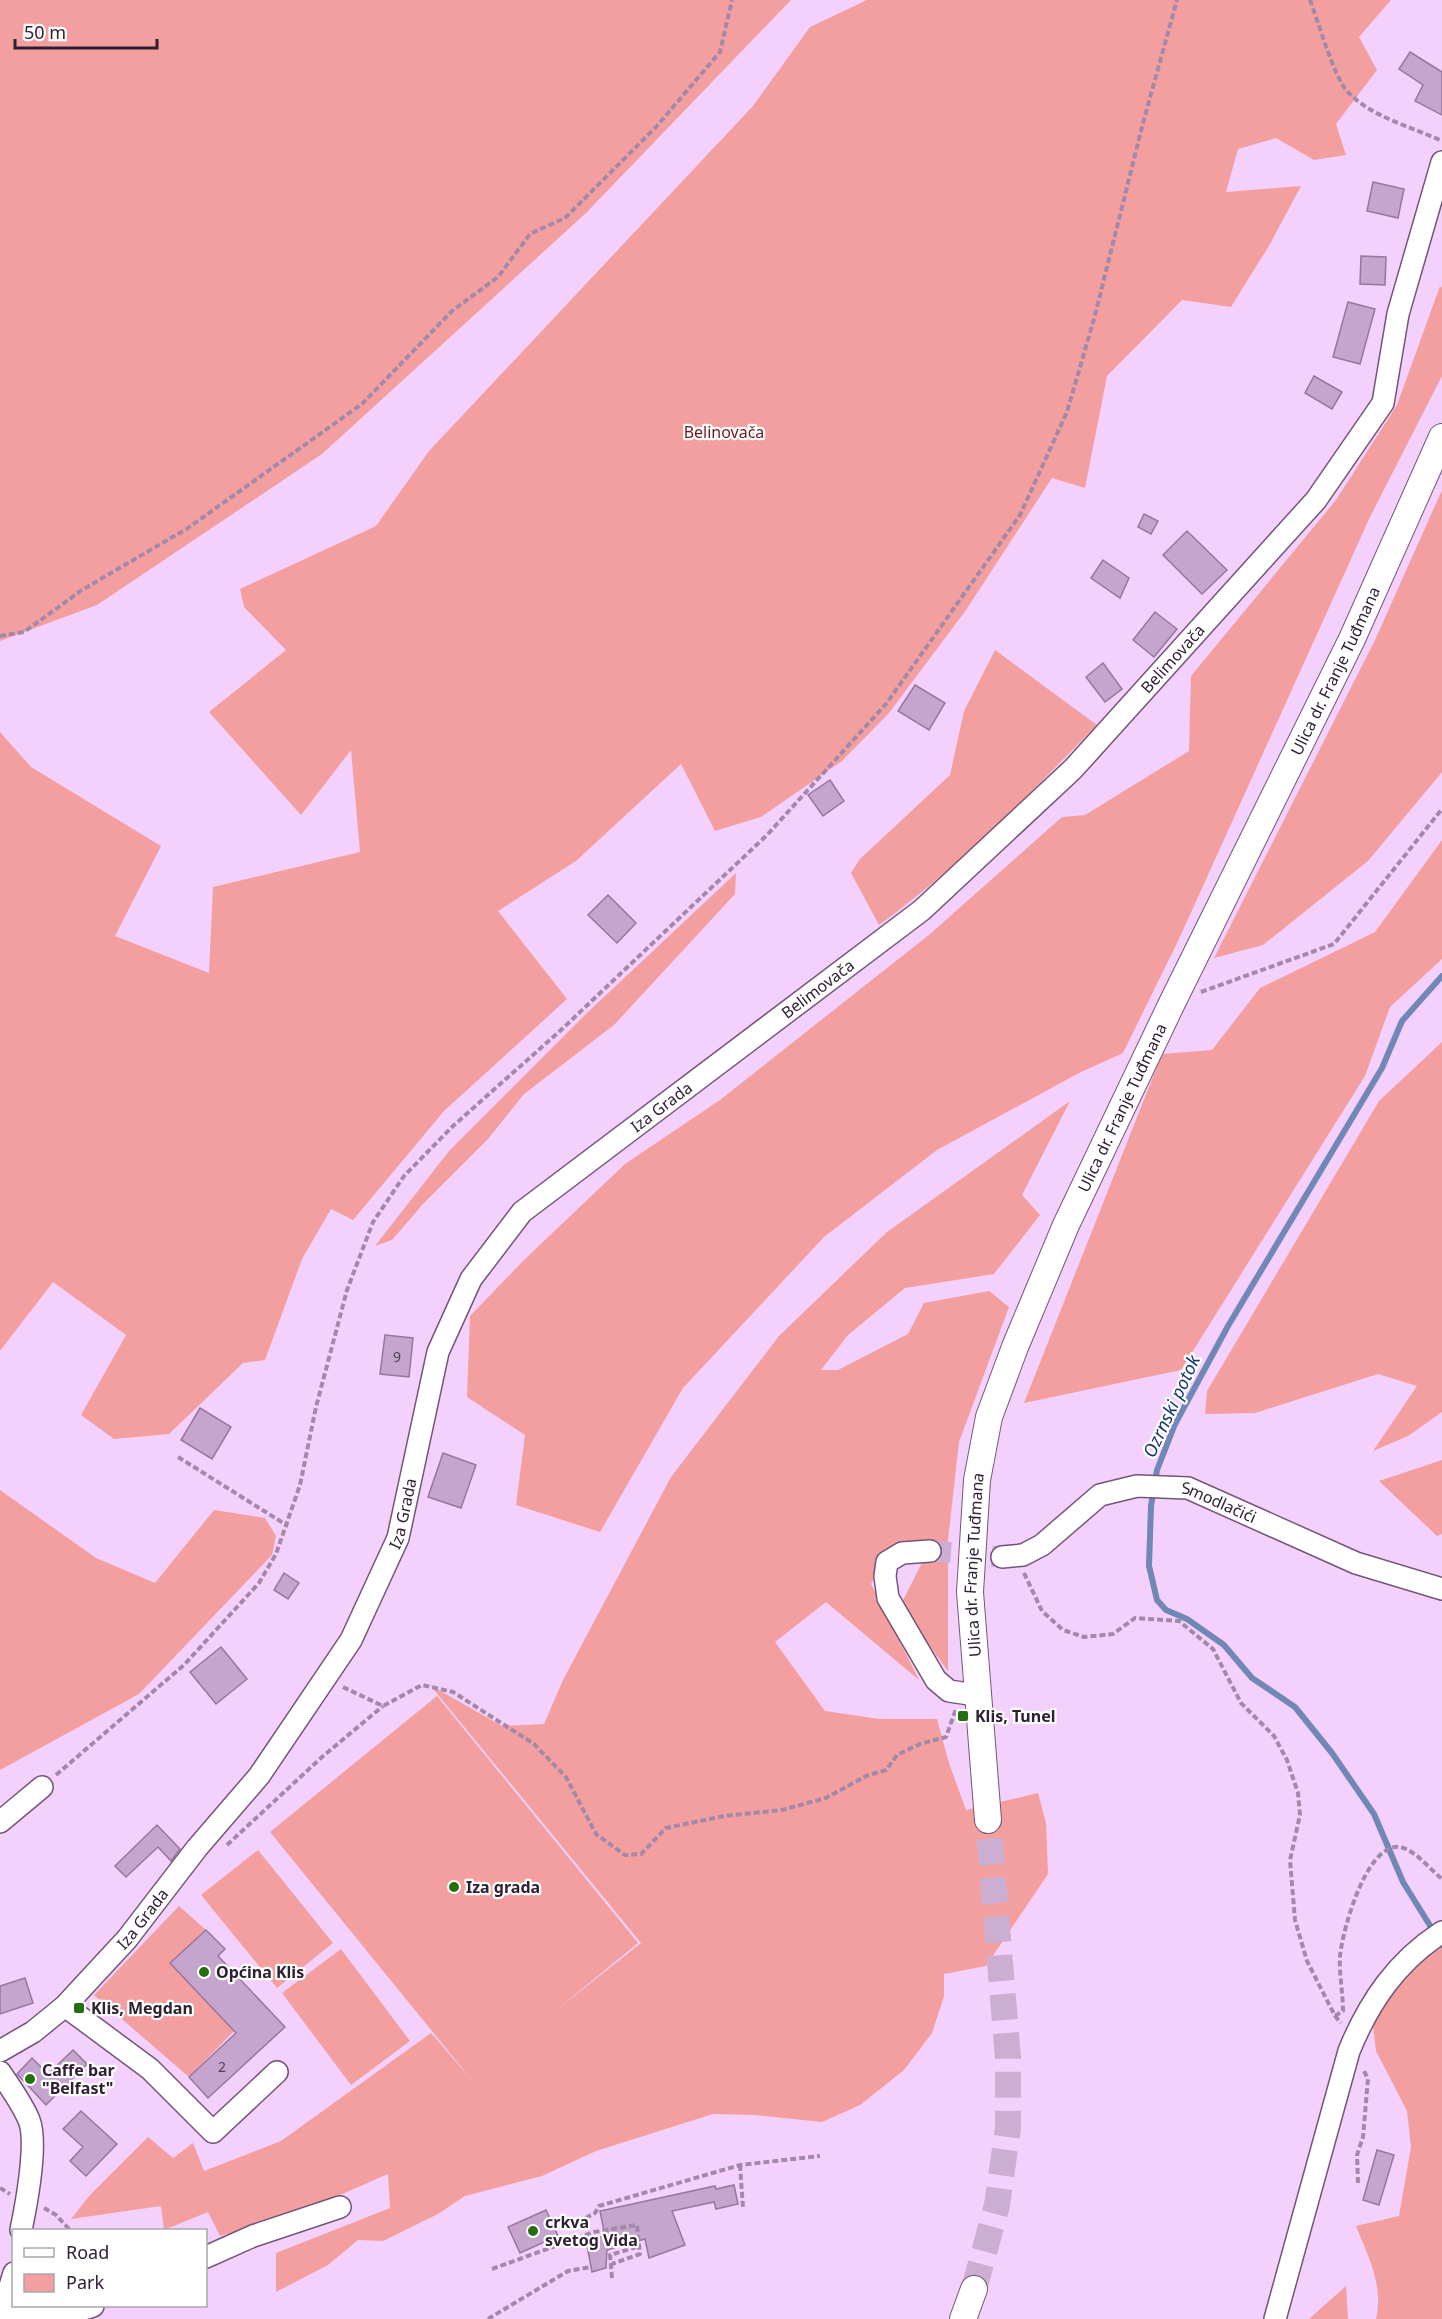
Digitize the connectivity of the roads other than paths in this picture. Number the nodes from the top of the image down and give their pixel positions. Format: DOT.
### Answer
graph roads {
  1 [pos="1442,162"];
  2 [pos="1442,437"];
  3 [pos="740,1046"];
  4 [pos="930,1551"];
  5 [pos="1012,1556"];
  6 [pos="1442,1589"];
  7 [pos="968,1694"];
  8 [pos="42,1787"];
  9 [pos="988,1820"];
  10 [pos="0,1822"];
  11 [pos="1442,1932"];
  12 [pos="65,2006"];
  13 [pos="0,2051"];
  14 [pos="0,2072"];
  15 [pos="277,2072"];
  16 [pos="339,2207"];
  17 [pos="21,2229"];
  18 [pos="207,2257"];
  19 [pos="12,2279"];
  20 [pos="974,2289"];
  21 [pos="90,2307"];
  22 [pos="0,2318"];
  23 [pos="963,2319"];
  24 [pos="1275,2319"];
  1 -- 3 [label="street, Belimovača"];
  2 -- 7 [label="main road, Ulica dr. Franje Tuđmana"];
  3 -- 12 [label="street, Iza Grada"];
  4 -- 7 [label="street"];
  5 -- 6 [label="street, Smodlačići"];
  7 -- 9 [label="main road, Ulica dr. Franje Tuđmana"];
  8 -- 10 [label="street"];
  11 -- 24 [label="street"];
  12 -- 13 [label="street, Iza Grada"];
  12 -- 15 [label="street"];
  14 -- 17 [label="street"];
  16 -- 18 [label="street"];
  19 -- 22 [label="street"];
  20 -- 23 [label="main road"];
  21 -- 22 [label="street"];
}
